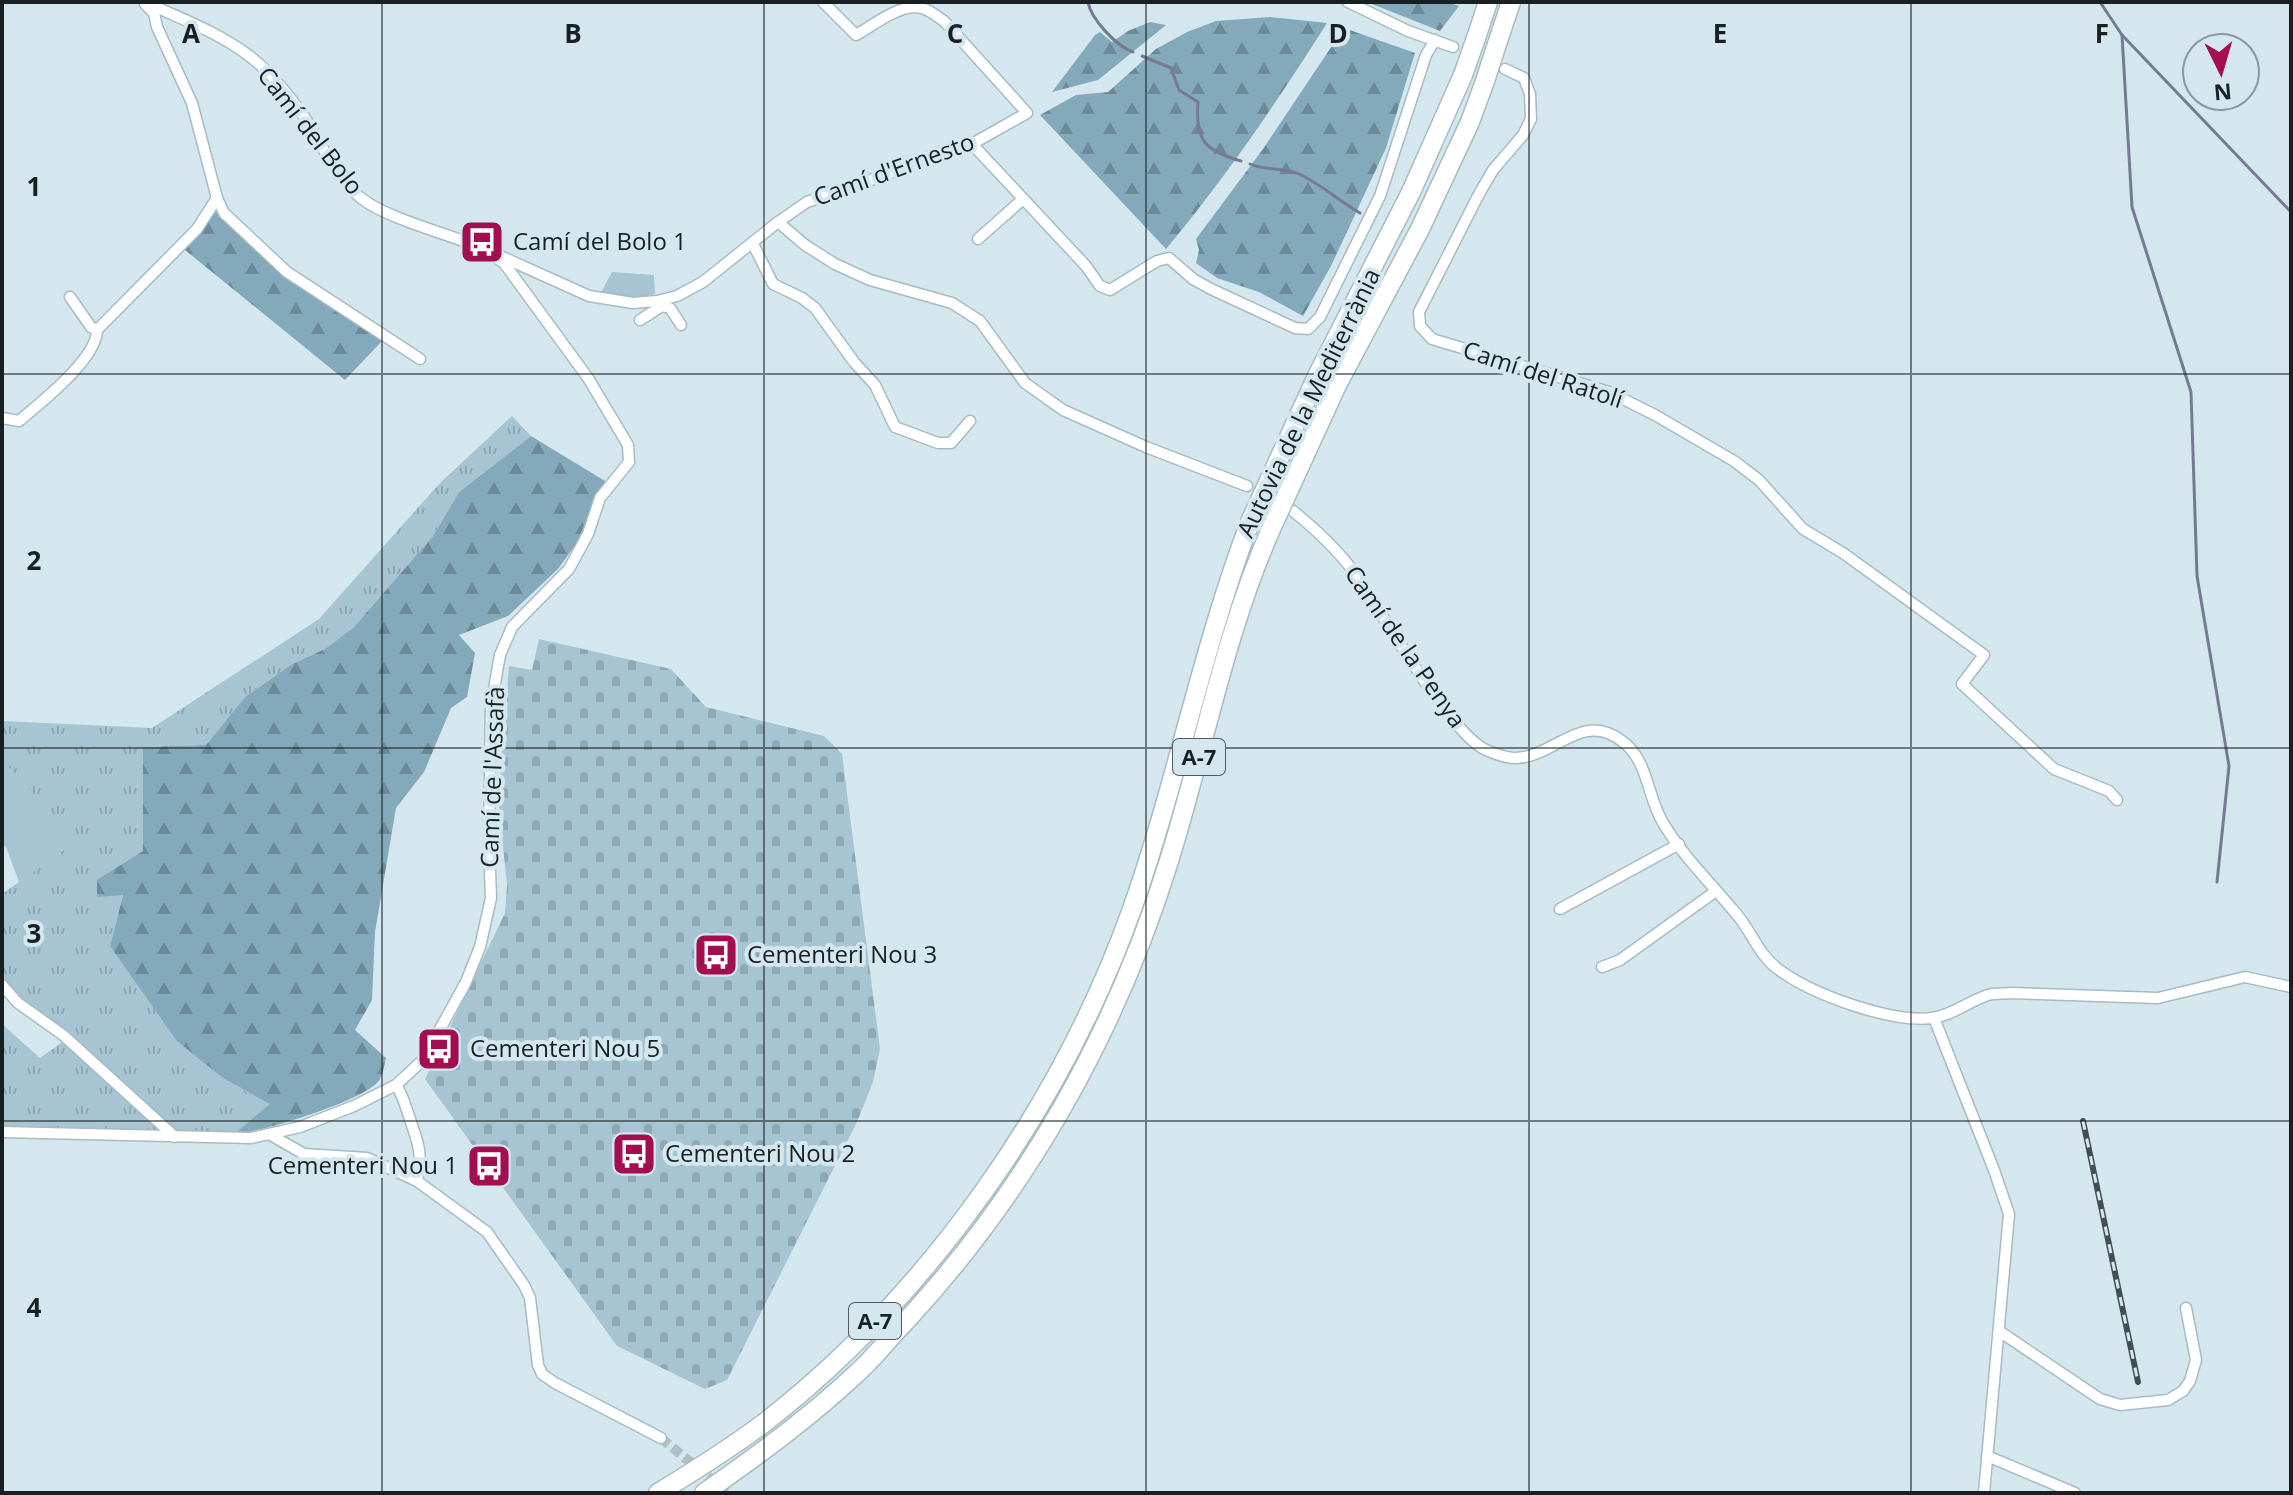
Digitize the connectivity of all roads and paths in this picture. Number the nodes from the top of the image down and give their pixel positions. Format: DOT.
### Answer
graph roads {
  1 [pos="144,2"];
  2 [pos="823,2"];
  3 [pos="1348,2"];
  4 [pos="1488,2"];
  5 [pos="1511,2"];
  6 [pos="1435,40"];
  7 [pos="1453,47"];
  8 [pos="1510,70"];
  9 [pos="972,144"];
  10 [pos="217,198"];
  11 [pos="1023,199"];
  12 [pos="778,222"];
  13 [pos="978,239"];
  14 [pos="753,244"];
  15 [pos="481,248"];
  16 [pos="70,297"];
  17 [pos="674,297"];
  18 [pos="662,306"];
  19 [pos="640,320"];
  20 [pos="681,325"];
  21 [pos="97,330"];
  22 [pos="420,359"];
  23 [pos="2,418"];
  24 [pos="970,421"];
  25 [pos="1247,486"];
  26 [pos="1293,511"];
  27 [pos="2117,800"];
  28 [pos="1679,844"];
  29 [pos="1716,891"];
  30 [pos="1560,909"];
  31 [pos="1602,967"];
  32 [pos="2,985"];
  33 [pos="2291,987"];
  34 [pos="1934,1018"];
  35 [pos="396,1085"];
  36 [pos="2,1132"];
  37 [pos="269,1134"];
  38 [pos="175,1137"];
  39 [pos="417,1181"];
  40 [pos="2186,1308"];
  41 [pos="1999,1331"];
  42 [pos="661,1438"];
  43 [pos="1987,1456"];
  44 [pos="658,1493"];
  45 [pos="704,1493"];
  46 [pos="1984,1493"];
  47 [pos="2075,1493"];
  1 -- 10 [label="street"];
  1 -- 15 [label="street, Camí del Bolo"];
  2 -- 9 [label="street, Camí d'Ernesto"];
  3 -- 6 [label="street"];
  4 -- 44 [label="highway, Autovia de la Mediterrània / A-7, bridge"];
  5 -- 45 [label="highway, Autovia de la Mediterrània / A-7, bridge"];
  6 -- 7 [label="street"];
  6 -- 11 [label="street"];
  8 -- 27 [label="street, Camí del Ratolí"];
  9 -- 11 [label="street"];
  9 -- 12 [label="street, Camí d'Ernesto"];
  10 -- 21 [label="street"];
  10 -- 22 [label="street"];
  11 -- 13 [label="street"];
  12 -- 14 [label="street, Camí d'Ernesto"];
  12 -- 25 [label="street"];
  14 -- 17 [label="street, Camí d'Ernesto"];
  14 -- 24 [label="street"];
  15 -- 17 [label="street, Camí d'Ernesto"];
  15 -- 35 [label="street, Camí de l'Assafà"];
  16 -- 21 [label="street"];
  17 -- 18 [label="street"];
  18 -- 19 [label="street"];
  18 -- 20 [label="street"];
  21 -- 23 [label="street"];
  26 -- 28 [label="street, Camí de la Penya"];
  28 -- 29 [label="street, Camí de la Penya"];
  28 -- 30 [label="street"];
  29 -- 31 [label="street"];
  29 -- 34 [label="street, Camí de la Penya"];
  32 -- 38 [label="street"];
  33 -- 34 [label="street, Camí de la Penya"];
  34 -- 41 [label="street"];
  35 -- 37 [label="street, Camí de l'Assafà"];
  35 -- 39 [label="street"];
  36 -- 38 [label="street, Camí de l'Assafà"];
  37 -- 38 [label="street, Camí de l'Assafà"];
  37 -- 39 [label="street"];
  39 -- 42 [label="street"];
  40 -- 41 [label="street"];
  41 -- 43 [label="street"];
  43 -- 46 [label="street"];
  43 -- 47 [label="street"];
}
